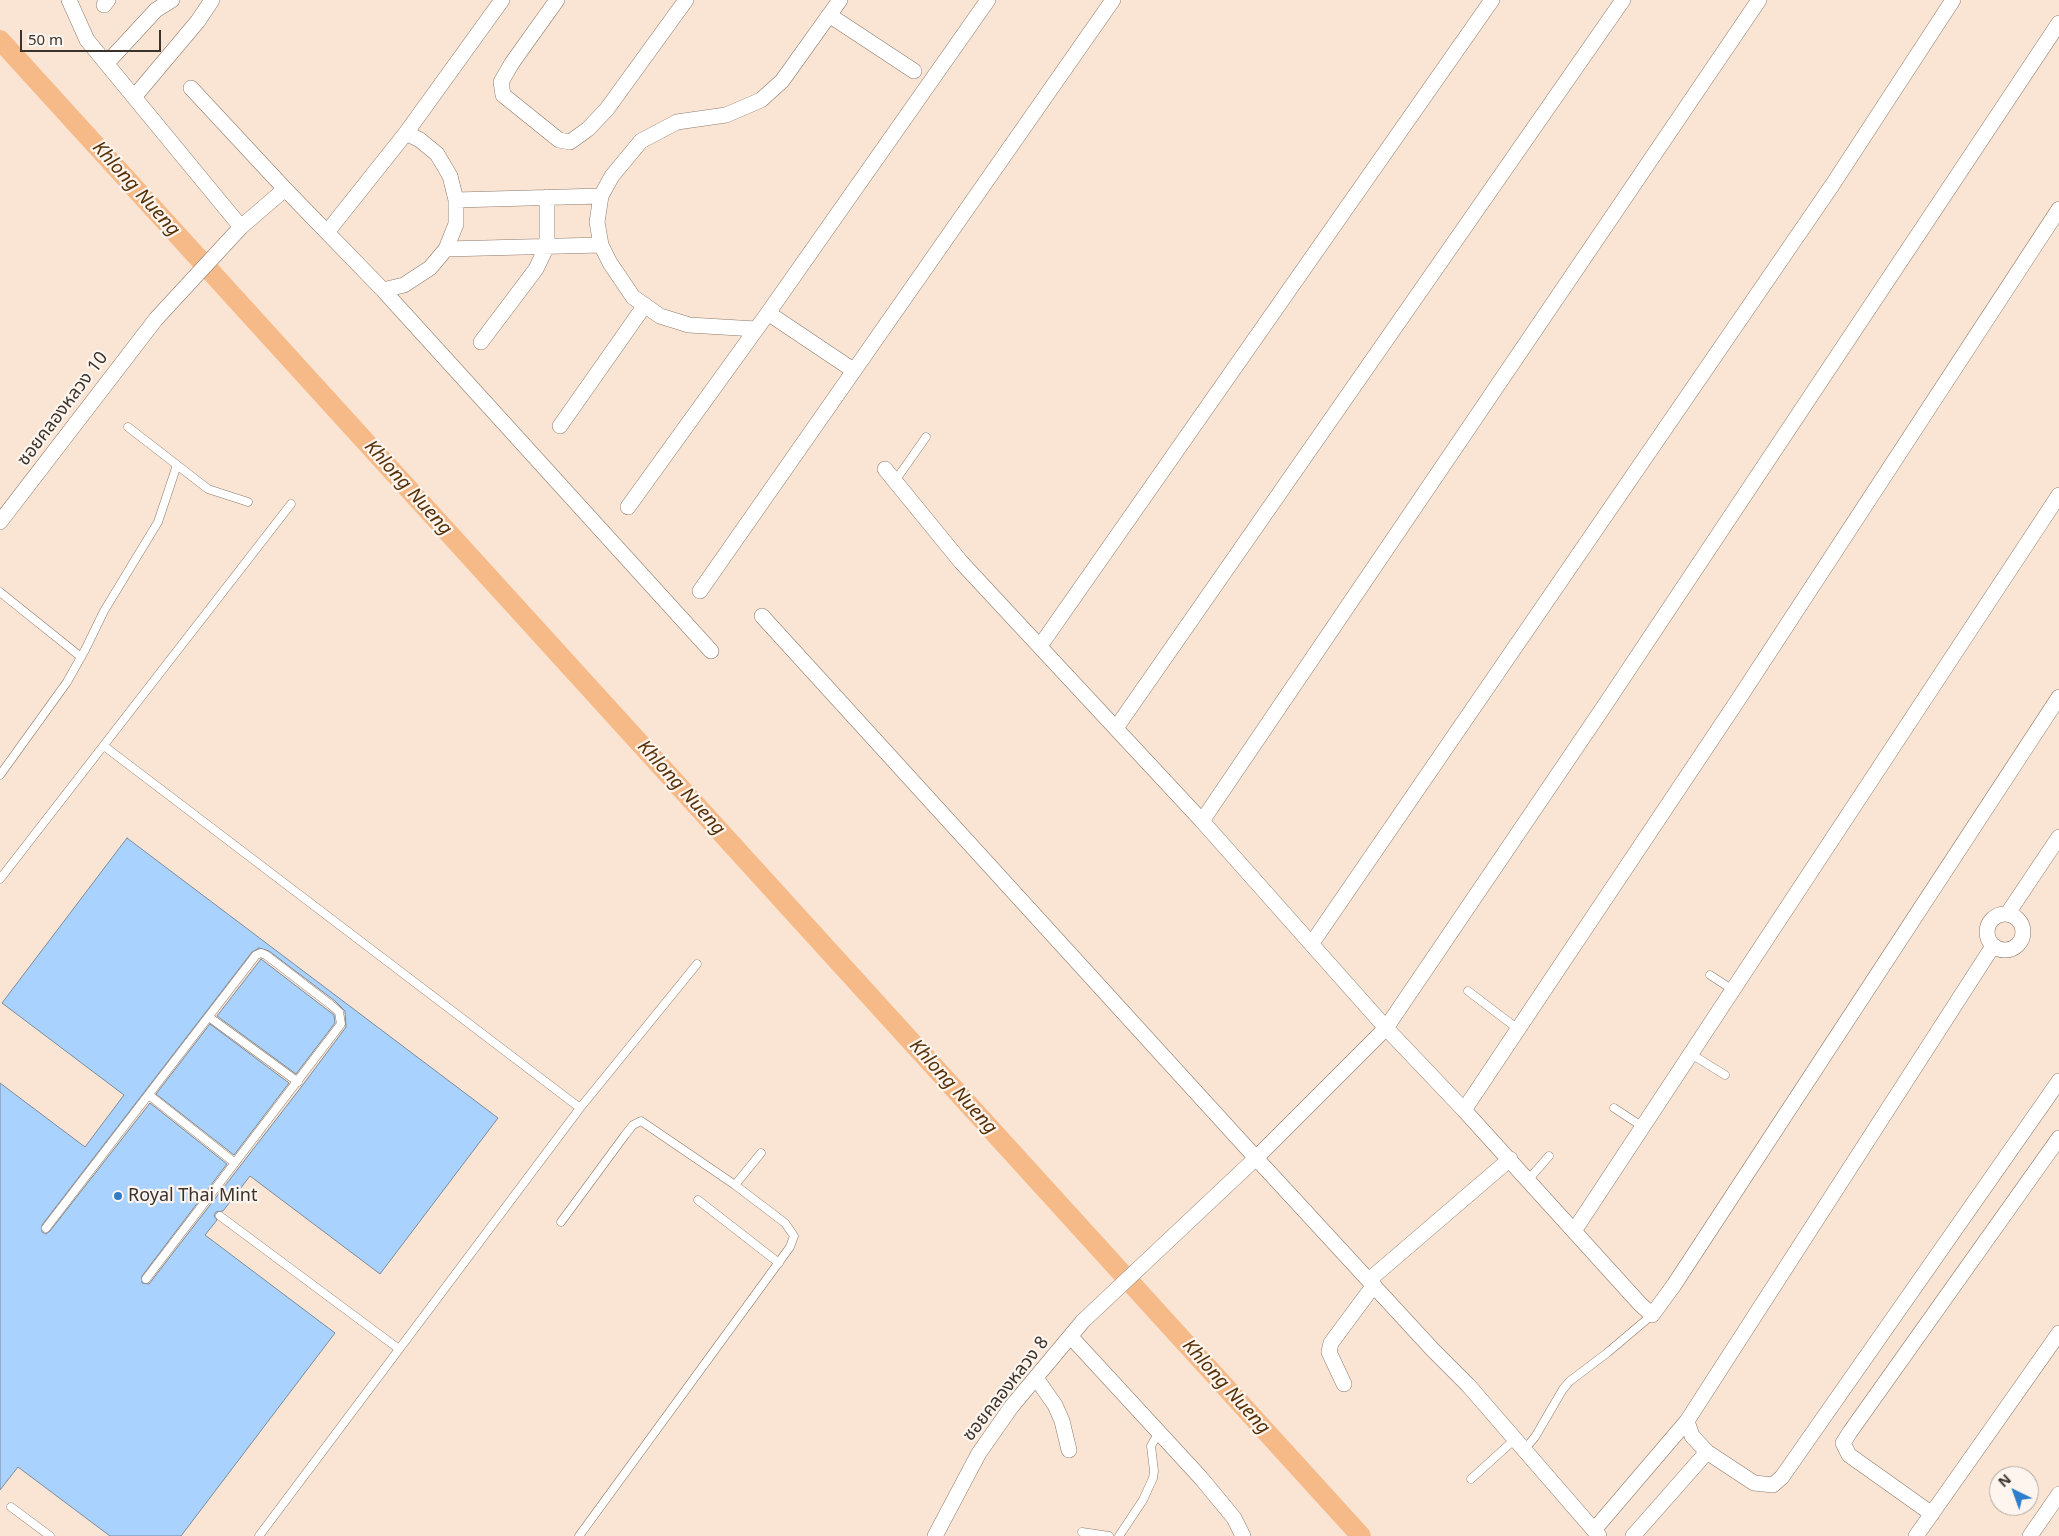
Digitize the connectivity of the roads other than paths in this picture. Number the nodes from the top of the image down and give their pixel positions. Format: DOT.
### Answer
graph roads {
  1 [pos="68,0"];
  2 [pos="172,0"];
  3 [pos="212,0"];
  4 [pos="502,0"];
  5 [pos="557,0"];
  6 [pos="686,0"];
  7 [pos="840,0"];
  8 [pos="988,0"];
  9 [pos="1113,0"];
  10 [pos="1492,0"];
  11 [pos="1624,0"];
  12 [pos="1759,0"];
  13 [pos="1953,0"];
  14 [pos="829,15"];
  15 [pos="2059,23"];
  16 [pos="107,64"];
  17 [pos="914,72"];
  18 [pos="191,88"];
  19 [pos="135,96"];
  20 [pos="406,133"];
  21 [pos="285,189"];
  22 [pos="601,196"];
  23 [pos="547,197"];
  24 [pos="456,200"];
  25 [pos="2059,210"];
  26 [pos="241,227"];
  27 [pos="328,231"];
  28 [pos="601,245"];
  29 [pos="547,246"];
  30 [pos="446,250"];
  31 [pos="383,290"];
  32 [pos="645,305"];
  33 [pos="768,313"];
  34 [pos="756,329"];
  35 [pos="481,342"];
  36 [pos="853,370"];
  37 [pos="128,426"];
  38 [pos="560,426"];
  39 [pos="926,437"];
  40 [pos="177,464"];
  41 [pos="885,469"];
  42 [pos="895,481"];
  43 [pos="2059,495"];
  44 [pos="248,502"];
  45 [pos="291,504"];
  46 [pos="628,507"];
  47 [pos="0,522"];
  48 [pos="700,591"];
  49 [pos="0,592"];
  50 [pos="762,616"];
  51 [pos="1040,646"];
  52 [pos="711,651"];
  53 [pos="81,657"];
  54 [pos="2059,697"];
  55 [pos="1116,728"];
  56 [pos="104,746"];
  57 [pos="0,775"];
  58 [pos="1202,821"];
  59 [pos="2059,837"];
  60 [pos="0,863"];
  61 [pos="8,869"];
  62 [pos="0,879"];
  63 [pos="2008,913"];
  64 [pos="1312,943"];
  65 [pos="1993,946"];
  66 [pos="697,964"];
  67 [pos="1710,975"];
  68 [pos="1734,990"];
  69 [pos="1468,991"];
  70 [pos="209,1017"];
  71 [pos="1386,1028"];
  72 [pos="1518,1029"];
  73 [pos="1691,1054"];
  74 [pos="1724,1075"];
  75 [pos="2059,1081"];
  76 [pos="298,1082"];
  77 [pos="149,1095"];
  78 [pos="580,1108"];
  79 [pos="1614,1108"];
  80 [pos="1464,1110"];
  81 [pos="1643,1127"];
  82 [pos="2059,1138"];
  83 [pos="762,1153"];
  84 [pos="1548,1156"];
  85 [pos="1256,1158"];
  86 [pos="1510,1160"];
  87 [pos="235,1163"];
  88 [pos="1528,1180"];
  89 [pos="735,1185"];
  90 [pos="698,1200"];
  91 [pos="204,1204"];
  92 [pos="212,1209"];
  93 [pos="220,1216"];
  94 [pos="561,1222"];
  95 [pos="46,1228"];
  96 [pos="1574,1231"];
  97 [pos="779,1262"];
  98 [pos="146,1279"];
  99 [pos="1372,1283"];
  100 [pos="1652,1314"];
  101 [pos="2059,1333"];
  102 [pos="1070,1337"];
  103 [pos="399,1349"];
  104 [pos="1036,1378"];
  105 [pos="1344,1384"];
  106 [pos="1687,1421"];
  107 [pos="1159,1432"];
  108 [pos="1519,1445"];
  109 [pos="1070,1450"];
  110 [pos="1707,1452"];
  111 [pos="1471,1479"];
  112 [pos="2059,1494"];
  113 [pos="11,1506"];
  114 [pos="1932,1514"];
  115 [pos="1234,1518"];
  116 [pos="1082,1532"];
  117 [pos="1597,1533"];
  118 [pos="50,1536"];
  119 [pos="259,1536"];
  120 [pos="579,1536"];
  121 [pos="935,1536"];
  122 [pos="1109,1536"];
  123 [pos="1119,1536"];
  124 [pos="1243,1536"];
  125 [pos="1251,1536"];
  126 [pos="1633,1536"];
  127 [pos="1916,1536"];
  128 [pos="2030,1536"];
  1 -- 16 [label="street"];
  2 -- 16 [label="street"];
  3 -- 19 [label="street"];
  4 -- 20 [label="street"];
  5 -- 6 [label="street"];
  7 -- 14 [label="street"];
  8 -- 33 [label="street"];
  9 -- 36 [label="street"];
  10 -- 51 [label="street"];
  11 -- 55 [label="street"];
  12 -- 58 [label="street"];
  13 -- 64 [label="street"];
  14 -- 17 [label="street"];
  14 -- 22 [label="street"];
  15 -- 71 [label="street, ซอยคลองหลวง 8"];
  16 -- 19 [label="street"];
  18 -- 21 [label="street"];
  19 -- 26 [label="street"];
  20 -- 24 [label="street"];
  20 -- 27 [label="street"];
  21 -- 26 [label="street, ซอยคลองหลวง 10"];
  21 -- 27 [label="street"];
  22 -- 23 [label="street"];
  22 -- 28 [label="street"];
  23 -- 24 [label="street"];
  23 -- 29 [label="street"];
  24 -- 30 [label="street"];
  25 -- 72 [label="street"];
  26 -- 47 [label="street, ซอยคลองหลวง 10"];
  27 -- 31 [label="street"];
  28 -- 29 [label="street"];
  28 -- 32 [label="street"];
  29 -- 30 [label="street"];
  29 -- 35 [label="street"];
  30 -- 31 [label="street"];
  31 -- 52 [label="street"];
  32 -- 34 [label="street"];
  32 -- 38 [label="street"];
  33 -- 34 [label="street"];
  33 -- 36 [label="street"];
  34 -- 46 [label="street"];
  36 -- 48 [label="street"];
  37 -- 40 [label="lane"];
  39 -- 42 [label="lane"];
  40 -- 44 [label="lane"];
  40 -- 53 [label="lane"];
  41 -- 42 [label="street"];
  42 -- 51 [label="street"];
  43 -- 68 [label="street"];
  45 -- 56 [label="lane"];
  49 -- 53 [label="lane"];
  50 -- 85 [label="street"];
  51 -- 55 [label="street"];
  53 -- 57 [label="lane"];
  54 -- 100 [label="street"];
  55 -- 58 [label="street"];
  56 -- 61 [label="lane"];
  56 -- 78 [label="lane"];
  58 -- 64 [label="street"];
  59 -- 63 [label="street"];
  60 -- 61 [label="lane"];
  61 -- 62 [label="lane"];
  63 -- 65 [label="street"];
  63 -- 65 [label="street"];
  64 -- 71 [label="street"];
  65 -- 106 [label="street"];
  66 -- 78 [label="lane"];
  67 -- 68 [label="lane"];
  68 -- 73 [label="street"];
  69 -- 72 [label="lane"];
  70 -- 76 [label="lane"];
  70 -- 76 [label="lane"];
  70 -- 77 [label="lane"];
  71 -- 80 [label="street"];
  71 -- 85 [label="street, ซอยคลองหลวง 8"];
  72 -- 80 [label="street"];
  73 -- 74 [label="lane"];
  73 -- 81 [label="street"];
  75 -- 110 [label="street"];
  76 -- 87 [label="lane"];
  77 -- 87 [label="lane"];
  77 -- 95 [label="lane"];
  78 -- 103 [label="lane"];
  79 -- 81 [label="lane"];
  80 -- 86 [label="street"];
  81 -- 96 [label="street"];
  82 -- 114 [label="street"];
  83 -- 89 [label="lane"];
  84 -- 88 [label="lane"];
  85 -- 99 [label="street"];
  85 -- 102 [label="street, ซอยคลองหลวง 8"];
  86 -- 88 [label="street"];
  86 -- 99 [label="street"];
  87 -- 91 [label="lane"];
  88 -- 96 [label="street"];
  89 -- 94 [label="lane"];
  89 -- 97 [label="lane"];
  90 -- 97 [label="lane"];
  91 -- 92 [label="lane"];
  91 -- 98 [label="lane"];
  93 -- 103 [label="lane"];
  96 -- 100 [label="street"];
  97 -- 120 [label="lane"];
  99 -- 105 [label="street"];
  99 -- 108 [label="street"];
  100 -- 108 [label="lane"];
  101 -- 114 [label="street"];
  102 -- 104 [label="street, ซอยคลองหลวง 8"];
  102 -- 107 [label="street"];
  103 -- 119 [label="lane"];
  104 -- 109 [label="street"];
  104 -- 121 [label="street, ซอยคลองหลวง 8"];
  106 -- 110 [label="street"];
  106 -- 117 [label="street"];
  107 -- 115 [label="street"];
  107 -- 123 [label="lane"];
  108 -- 111 [label="lane"];
  108 -- 117 [label="street"];
  110 -- 126 [label="street"];
  112 -- 128 [label="street"];
  113 -- 118 [label="lane"];
  114 -- 127 [label="street"];
  115 -- 124 [label="street"];
  115 -- 125 [label="street"];
  116 -- 122 [label="lane"];
}
